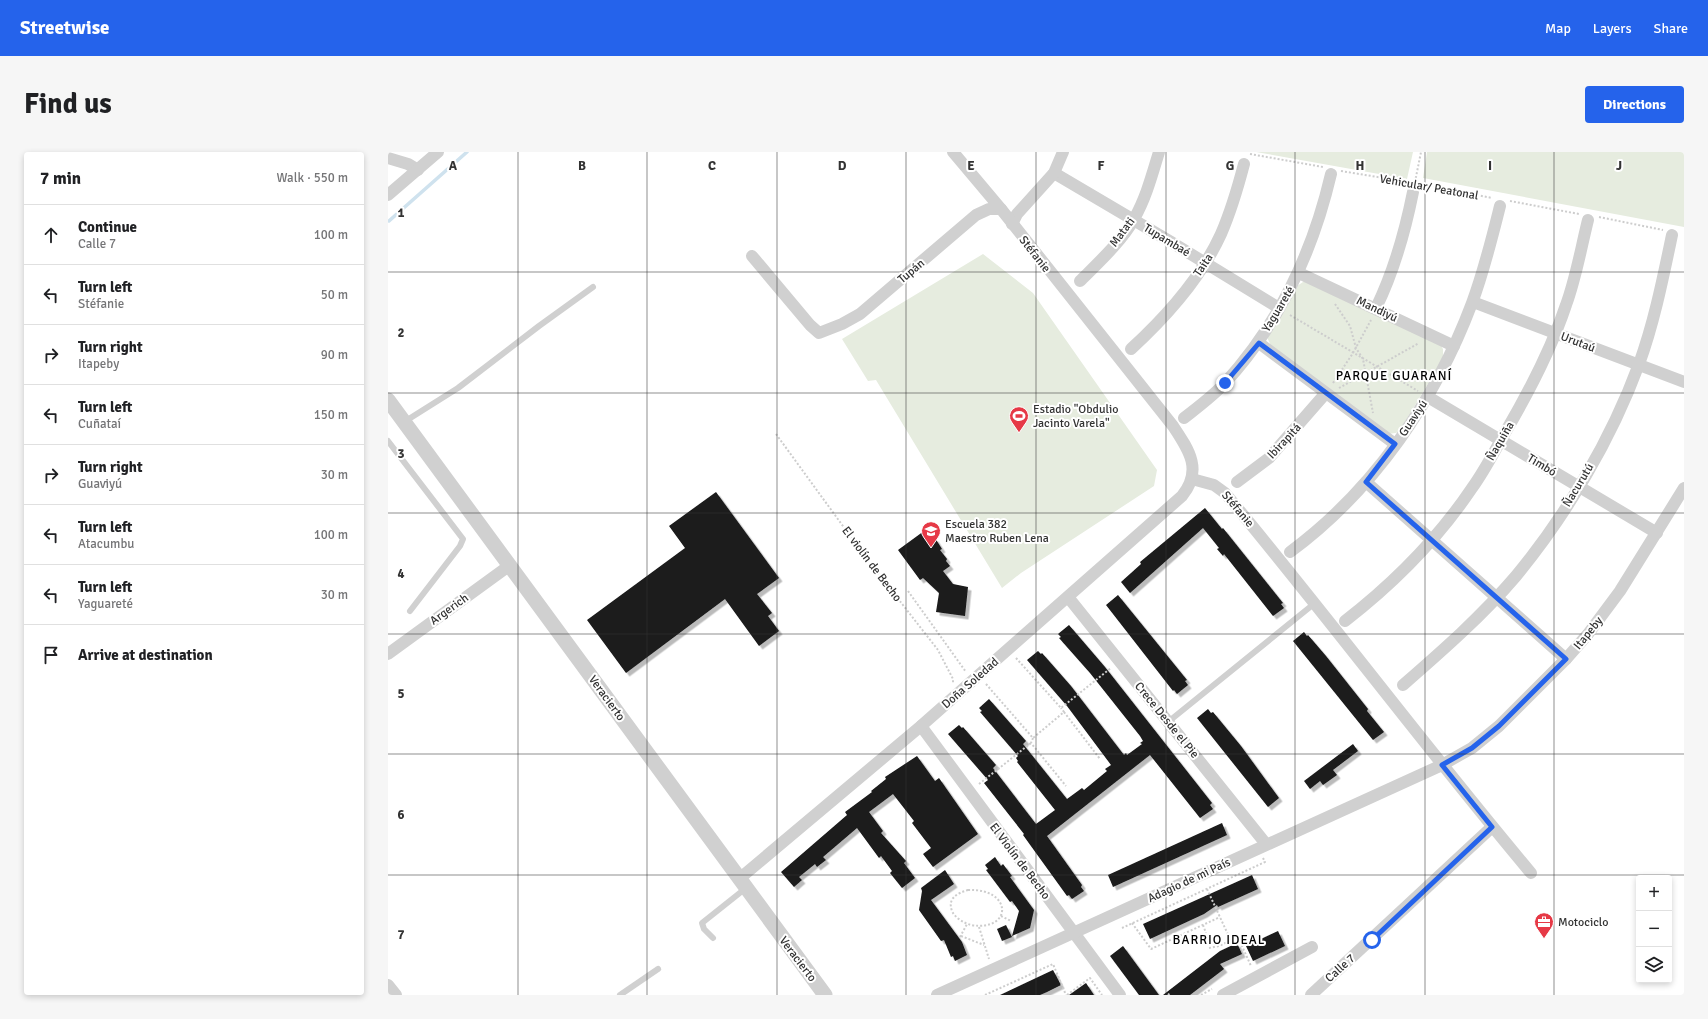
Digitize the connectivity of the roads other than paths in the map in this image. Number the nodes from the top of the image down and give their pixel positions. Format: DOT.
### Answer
graph roads {
  1 [pos="438,152"];
  2 [pos="953,152"];
  3 [pos="1063,152"];
  4 [pos="1159,152"];
  5 [pos="388,158"];
  6 [pos="1245,159"];
  7 [pos="418,170"];
  8 [pos="1332,170"];
  9 [pos="1054,173"];
  10 [pos="1414,188"];
  11 [pos="388,195"];
  12 [pos="1497,202"];
  13 [pos="1001,209"];
  14 [pos="1134,220"];
  15 [pos="1588,220"];
  16 [pos="1012,224"];
  17 [pos="1672,235"];
  18 [pos="752,256"];
  19 [pos="1205,263"];
  20 [pos="1299,273"];
  21 [pos="1080,281"];
  22 [pos="593,287"];
  23 [pos="1472,302"];
  24 [pos="1279,308"];
  25 [pos="1376,308"];
  26 [pos="1556,333"];
  27 [pos="1259,343"];
  28 [pos="1454,346"];
  29 [pos="1131,349"];
  30 [pos="1638,365"];
  31 [pos="1684,382"];
  32 [pos="1325,394"];
  33 [pos="1428,397"];
  34 [pos="388,400"];
  35 [pos="1184,418"];
  36 [pos="404,422"];
  37 [pos="1501,440"];
  38 [pos="388,441"];
  39 [pos="1395,444"];
  40 [pos="1192,479"];
  41 [pos="1237,482"];
  42 [pos="1366,482"];
  43 [pos="1579,487"];
  44 [pos="1684,488"];
  45 [pos="1656,533"];
  46 [pos="1432,541"];
  47 [pos="1290,552"];
  48 [pos="510,565"];
  49 [pos="1068,597"];
  50 [pos="1496,598"];
  51 [pos="1315,604"];
  52 [pos="410,611"];
  53 [pos="1345,621"];
  54 [pos="388,654"];
  55 [pos="1566,659"];
  56 [pos="1402,685"];
  57 [pos="1168,722"];
  58 [pos="921,726"];
  59 [pos="1442,765"];
  60 [pos="1492,827"];
  61 [pos="1262,846"];
  62 [pos="1531,873"];
  63 [pos="742,884"];
  64 [pos="1073,932"];
  65 [pos="713,938"];
  66 [pos="1312,947"];
  67 [pos="658,969"];
  68 [pos="388,984"];
  69 [pos="396,995"];
  70 [pos="620,995"];
  71 [pos="825,995"];
  72 [pos="937,995"];
  73 [pos="1120,995"];
  74 [pos="1223,995"];
  75 [pos="1311,995"];
  1 -- 7 [label="street"];
  2 -- 13 [label="street, Stéfanie"];
  3 -- 9 [label="street"];
  4 -- 14 [label="street, Matati"];
  5 -- 7 [label="street"];
  6 -- 19 [label="street, Taita"];
  7 -- 11 [label="street"];
  8 -- 20 [label="street, Yaguareté"];
  9 -- 14 [label="street, Tupambaé"];
  9 -- 16 [label="street"];
  10 -- 25 [label="street"];
  12 -- 23 [label="street, Guaviyú"];
  13 -- 16 [label="street, Stéfanie"];
  13 -- 18 [label="street, Tupán"];
  14 -- 19 [label="street, Tupambaé"];
  14 -- 21 [label="street, Matati"];
  15 -- 26 [label="street, Ñaquiña"];
  16 -- 40 [label="street, Stéfanie"];
  17 -- 30 [label="street, Ñacurutú"];
  19 -- 24 [label="street, Tupambaé"];
  19 -- 29 [label="street, Taita"];
  20 -- 24 [label="street, Yaguareté"];
  20 -- 25 [label="street, Mandiyú"];
  22 -- 36 [label="lane"];
  23 -- 26 [label="street, Urutaú"];
  23 -- 28 [label="street, Guaviyú"];
  24 -- 27 [label="street, Yaguareté"];
  25 -- 28 [label="street, Mandiyú"];
  26 -- 30 [label="street, Urutaú"];
  26 -- 37 [label="street, Ñaquiña"];
  27 -- 32 [label="street"];
  27 -- 35 [label="street, Yaguareté"];
  28 -- 33 [label="street, Guaviyú"];
  30 -- 31 [label="street, Urutaú"];
  30 -- 43 [label="street, Ñacurutú"];
  32 -- 39 [label="street"];
  32 -- 41 [label="street, Ibirapitá"];
  33 -- 37 [label="street, Timbó"];
  33 -- 39 [label="street, Guaviyú"];
  34 -- 36 [label="street, Veracierto"];
  36 -- 48 [label="street, Veracierto"];
  37 -- 43 [label="street, Timbó"];
  37 -- 46 [label="street, Ñaquiña"];
  38 -- 52 [label="lane"];
  39 -- 42 [label="street, Guaviyú"];
  40 -- 49 [label="street, Doña Soledad"];
  40 -- 51 [label="street, Stéfanie"];
  42 -- 46 [label="street"];
  42 -- 47 [label="street, Guaviyú"];
  43 -- 45 [label="street, Timbó"];
  43 -- 50 [label="street, Ñacurutú"];
  44 -- 45 [label="street, Itapeby"];
  45 -- 55 [label="street, Itapeby"];
  46 -- 50 [label="street"];
  46 -- 53 [label="street, Ñaquiña"];
  48 -- 54 [label="street, Argerich"];
  48 -- 63 [label="street, Veracierto"];
  49 -- 57 [label="street, Crece Desde el Pie"];
  49 -- 58 [label="street, Doña Soledad"];
  50 -- 55 [label="street"];
  50 -- 56 [label="street, Ñacurutú"];
  51 -- 57 [label="lane"];
  51 -- 59 [label="street, Stéfanie"];
  55 -- 59 [label="street, Itapeby"];
  57 -- 61 [label="street, Crece Desde el Pie"];
  58 -- 63 [label="street, Doña Soledad"];
  58 -- 64 [label="street, El Violín de Becho"];
  59 -- 60 [label="street, Stéfanie"];
  59 -- 61 [label="street, Adagio de mi País"];
  60 -- 62 [label="street, Stéfanie"];
  60 -- 75 [label="street, Calle 7"];
  61 -- 64 [label="street, Adagio de mi País"];
  63 -- 65 [label="lane"];
  63 -- 71 [label="street, Veracierto"];
  64 -- 72 [label="street, Adagio de mi País"];
  64 -- 73 [label="street, El Violín de Becho"];
  66 -- 74 [label="street"];
  67 -- 70 [label="lane"];
  68 -- 69 [label="street"];
}
